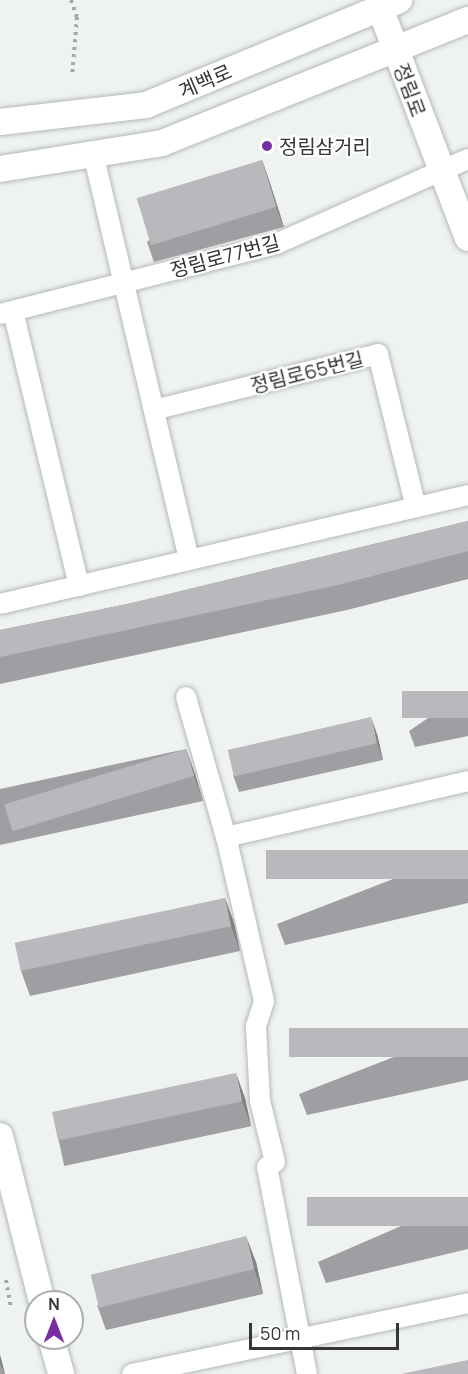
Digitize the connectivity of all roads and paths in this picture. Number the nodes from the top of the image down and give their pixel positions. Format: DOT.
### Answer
graph roads {
  1 [pos="71,0"];
  2 [pos="389,4"];
  3 [pos="468,20"];
  4 [pos="395,50"];
  5 [pos="72,77"];
  6 [pos="0,122"];
  7 [pos="93,153"];
  8 [pos="468,159"];
  9 [pos="0,169"];
  10 [pos="441,171"];
  11 [pos="467,235"];
  12 [pos="124,283"];
  13 [pos="6,313"];
  14 [pos="154,410"];
  15 [pos="468,495"];
  16 [pos="416,507"];
  17 [pos="189,560"];
  18 [pos="79,586"];
  19 [pos="0,604"];
  20 [pos="186,697"];
  21 [pos="468,781"];
  22 [pos="226,837"];
  23 [pos="0,1136"];
  24 [pos="6,1280"];
  25 [pos="39,1290"];
  26 [pos="468,1303"];
  27 [pos="11,1307"];
  28 [pos="298,1340"];
  29 [pos="54,1350"];
  30 [pos="61,1374"];
  31 [pos="132,1374"];
  32 [pos="307,1374"];
  1 -- 5 [label="path"];
  2 -- 4 [label="main road, 정림로"];
  2 -- 6 [label="main road, 계백로"];
  3 -- 4 [label="main road"];
  4 -- 7 [label="main road"];
  4 -- 10 [label="main road, 정림로"];
  7 -- 9 [label="main road"];
  7 -- 12 [label="street"];
  8 -- 10 [label="street"];
  10 -- 11 [label="main road, 정림로"];
  10 -- 12 [label="street, 정림로77번길"];
  12 -- 13 [label="street, 정림로77번길"];
  12 -- 14 [label="street"];
  13 -- 18 [label="street"];
  14 -- 16 [label="street, 정림로65번길"];
  14 -- 17 [label="street"];
  15 -- 16 [label="street"];
  16 -- 17 [label="street"];
  17 -- 18 [label="street"];
  18 -- 19 [label="street"];
  20 -- 22 [label="street"];
  21 -- 22 [label="street"];
  22 -- 28 [label="street"];
  23 -- 25 [label="main road"];
  24 -- 27 [label="path"];
  26 -- 28 [label="street"];
  28 -- 31 [label="street"];
  28 -- 32 [label="street"];
  29 -- 30 [label="main road"];
}
